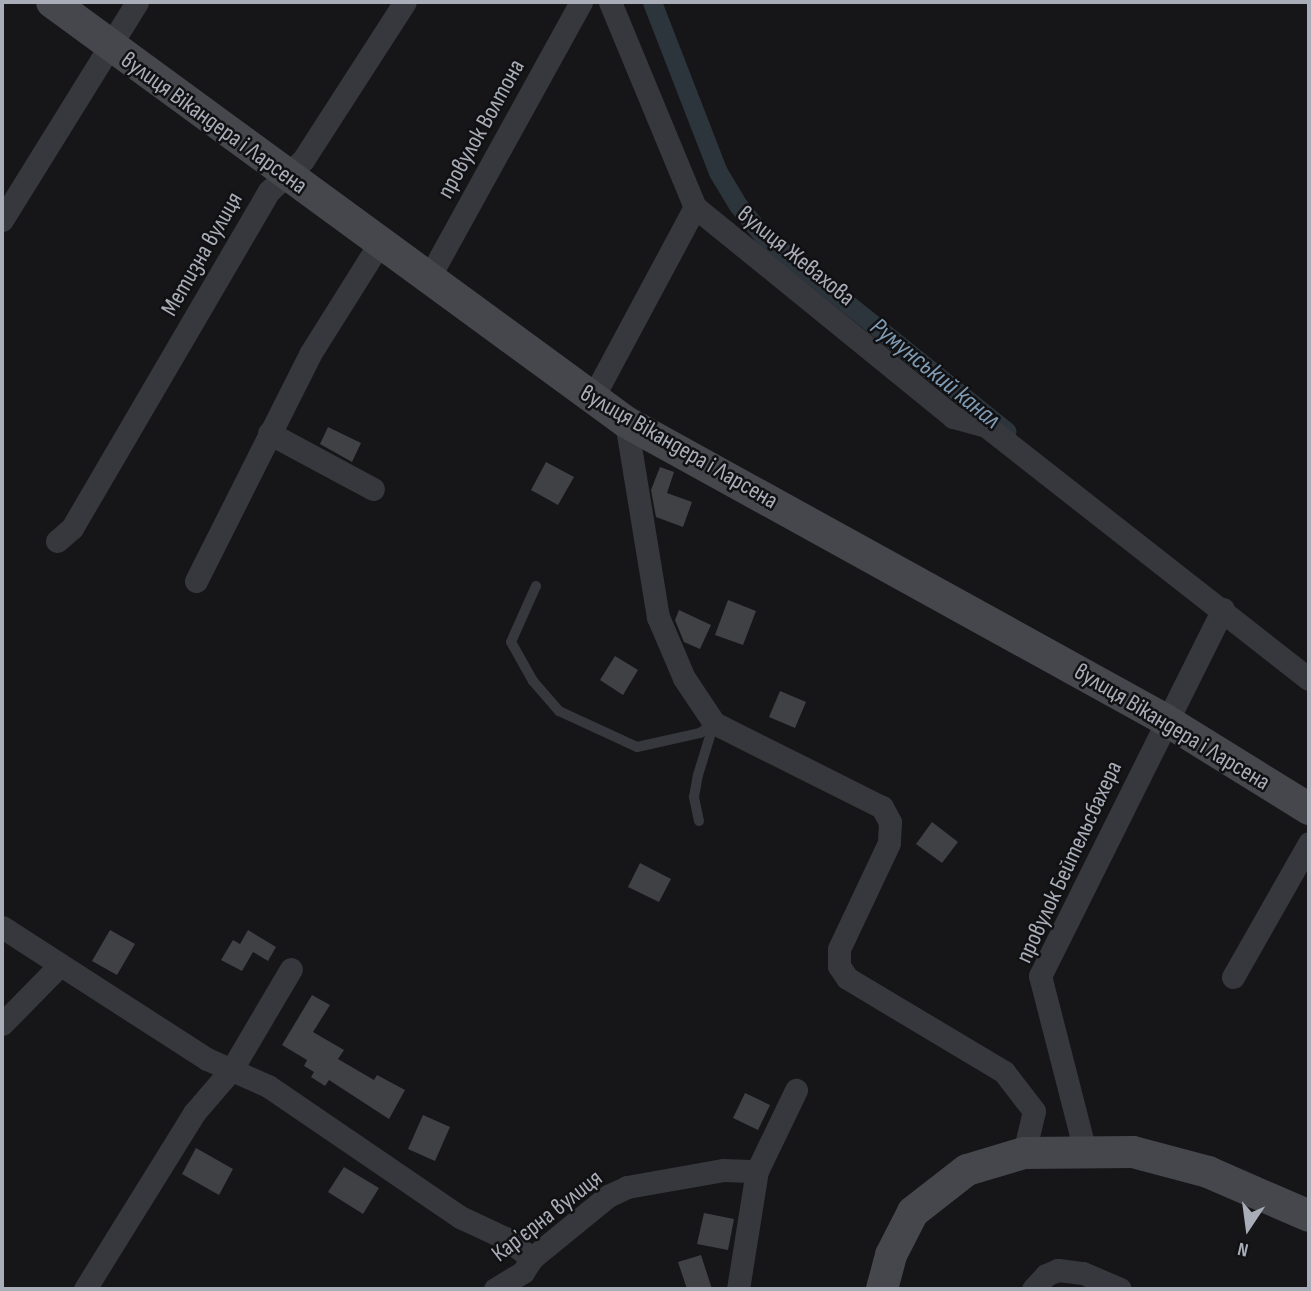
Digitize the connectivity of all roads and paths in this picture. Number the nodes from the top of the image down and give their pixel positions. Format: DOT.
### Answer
graph roads {
  1 [pos="52,2"];
  2 [pos="136,2"];
  3 [pos="405,2"];
  4 [pos="581,2"];
  5 [pos="610,2"];
  6 [pos="107,46"];
  7 [pos="285,175"];
  8 [pos="695,207"];
  9 [pos="2,220"];
  10 [pos="379,244"];
  11 [pos="427,281"];
  12 [pos="592,399"];
  13 [pos="626,422"];
  14 [pos="269,433"];
  15 [pos="373,489"];
  16 [pos="57,541"];
  17 [pos="196,582"];
  18 [pos="536,586"];
  19 [pos="1223,609"];
  20 [pos="1309,679"];
  21 [pos="1164,719"];
  22 [pos="714,723"];
  23 [pos="1309,809"];
  24 [pos="699,821"];
  25 [pos="1309,844"];
  26 [pos="2,927"];
  27 [pos="60,965"];
  28 [pos="291,969"];
  29 [pos="1233,977"];
  30 [pos="2,1024"];
  31 [pos="232,1069"];
  32 [pos="796,1090"];
  33 [pos="1085,1151"];
  34 [pos="1024,1153"];
  35 [pos="757,1171"];
  36 [pos="1309,1216"];
  37 [pos="532,1258"];
  38 [pos="85,1289"];
  39 [pos="495,1289"];
  40 [pos="738,1289"];
  41 [pos="881,1289"];
  42 [pos="1033,1289"];
  43 [pos="1120,1289"];
  1 -- 6 [label="street, вулиця Вікандера і Ларсена"];
  2 -- 6 [label="street"];
  3 -- 7 [label="street, Метизна вулиця"];
  4 -- 11 [label="street, провулок Волтона"];
  5 -- 8 [label="street, вулиця Жевахова"];
  6 -- 7 [label="street, вулиця Вікандера і Ларсена"];
  6 -- 9 [label="street"];
  7 -- 10 [label="street, вулиця Вікандера і Ларсена"];
  7 -- 16 [label="street, Метизна вулиця"];
  8 -- 12 [label="street"];
  8 -- 19 [label="street, вулиця Жевахова"];
  10 -- 11 [label="street, вулиця Вікандера і Ларсена"];
  10 -- 14 [label="street"];
  11 -- 12 [label="street, вулиця Вікандера і Ларсена"];
  12 -- 13 [label="street, вулиця Вікандера і Ларсена"];
  13 -- 21 [label="street, вулиця Вікандера і Ларсена"];
  13 -- 22 [label="street"];
  14 -- 15 [label="street"];
  14 -- 17 [label="street"];
  18 -- 22 [label="lane"];
  19 -- 20 [label="street, вулиця Жевахова"];
  19 -- 21 [label="street, провулок Бейтельсбахера"];
  21 -- 23 [label="street, вулиця Вікандера і Ларсена"];
  21 -- 33 [label="street, провулок Бейтельсбахера"];
  22 -- 24 [label="lane"];
  22 -- 34 [label="street"];
  25 -- 29 [label="street"];
  26 -- 27 [label="street"];
  27 -- 30 [label="street"];
  27 -- 31 [label="street"];
  28 -- 31 [label="street"];
  31 -- 37 [label="street"];
  31 -- 38 [label="street"];
  32 -- 35 [label="street"];
  33 -- 34 [label="street"];
  33 -- 36 [label="street"];
  34 -- 41 [label="street"];
  35 -- 37 [label="street, Карʼєрна вулиця"];
  35 -- 40 [label="street"];
  37 -- 39 [label="street, Карʼєрна вулиця"];
  42 -- 43 [label="street"];
}
